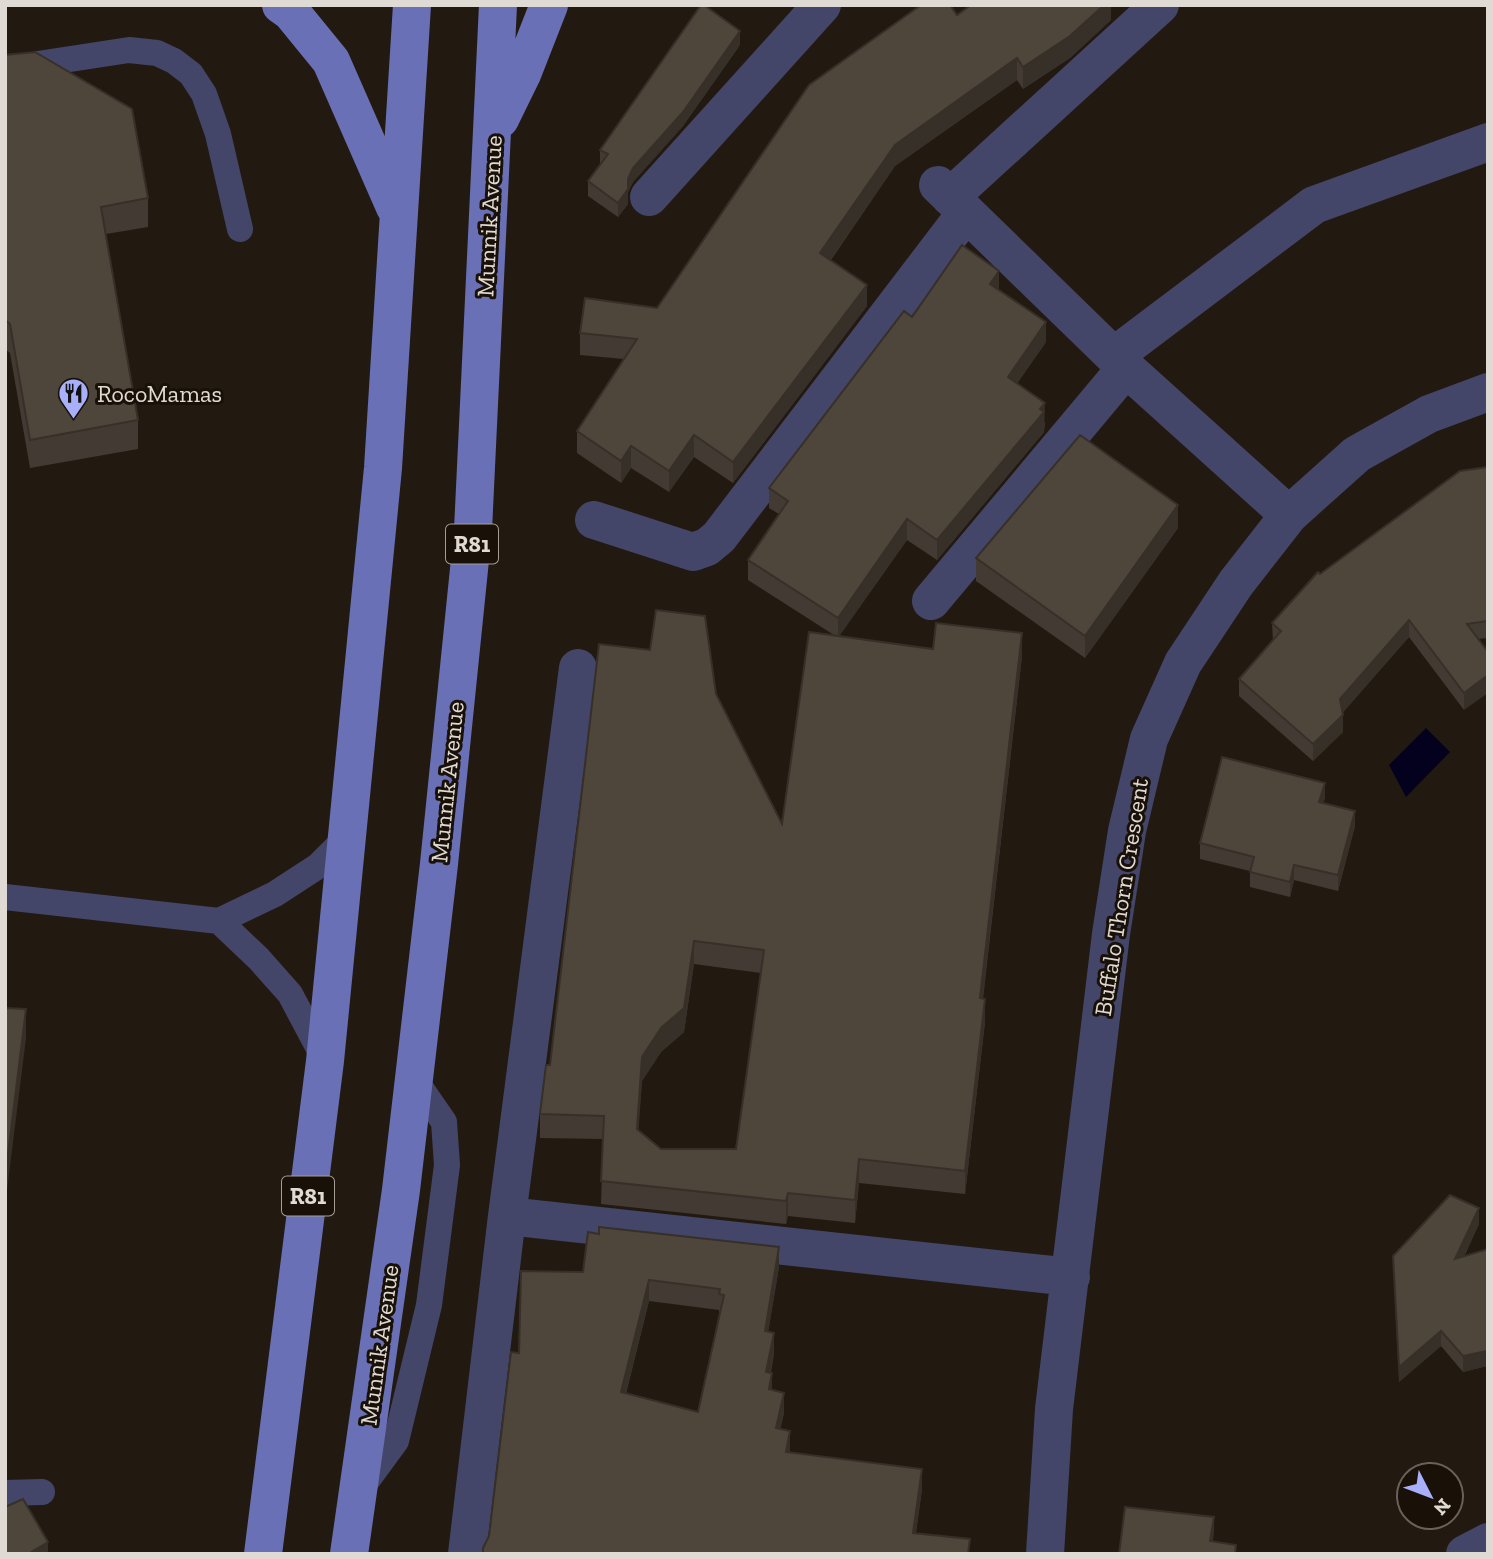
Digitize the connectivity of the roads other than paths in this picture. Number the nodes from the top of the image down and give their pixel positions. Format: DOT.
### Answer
graph roads {
  1 [pos="281,5"];
  2 [pos="412,5"];
  3 [pos="498,5"];
  4 [pos="549,5"];
  5 [pos="822,5"];
  6 [pos="1160,5"];
  7 [pos="5,68"];
  8 [pos="493,133"];
  9 [pos="1488,142"];
  10 [pos="649,197"];
  11 [pos="951,198"];
  12 [pos="397,212"];
  13 [pos="240,229"];
  14 [pos="1120,362"];
  15 [pos="1488,391"];
  16 [pos="1289,515"];
  17 [pos="594,520"];
  18 [pos="931,601"];
  19 [pos="578,667"];
  20 [pos="347,837"];
  21 [pos="5,897"];
  22 [pos="219,921"];
  23 [pos="325,1061"];
  24 [pos="507,1216"];
  25 [pos="1071,1277"];
  26 [pos="43,1492"];
  27 [pos="5,1493"];
  28 [pos="1488,1542"];
  29 [pos="263,1554"];
  30 [pos="349,1554"];
  31 [pos="467,1554"];
  32 [pos="1045,1554"];
  33 [pos="1465,1554"];
  1 -- 12 [label="main road"];
  2 -- 12 [label="main road, R81"];
  3 -- 8 [label="main road, Munnik Avenue / R81"];
  4 -- 8 [label="main road"];
  5 -- 10 [label="street"];
  6 -- 11 [label="street"];
  7 -- 13 [label="lane"];
  8 -- 30 [label="main road, Munnik Avenue / R81"];
  9 -- 14 [label="street"];
  11 -- 14 [label="street"];
  11 -- 17 [label="street"];
  12 -- 20 [label="main road, R81"];
  14 -- 16 [label="street"];
  14 -- 18 [label="street"];
  15 -- 16 [label="street, Buffalo Thorn Crescent"];
  16 -- 25 [label="street, Buffalo Thorn Crescent"];
  19 -- 24 [label="street"];
  20 -- 22 [label="lane"];
  20 -- 23 [label="main road, R81"];
  21 -- 22 [label="lane"];
  22 -- 23 [label="lane"];
  23 -- 29 [label="main road, R81"];
  24 -- 25 [label="street"];
  24 -- 31 [label="street"];
  25 -- 32 [label="street, Buffalo Thorn Crescent"];
  26 -- 27 [label="lane"];
  28 -- 33 [label="street"];
}
